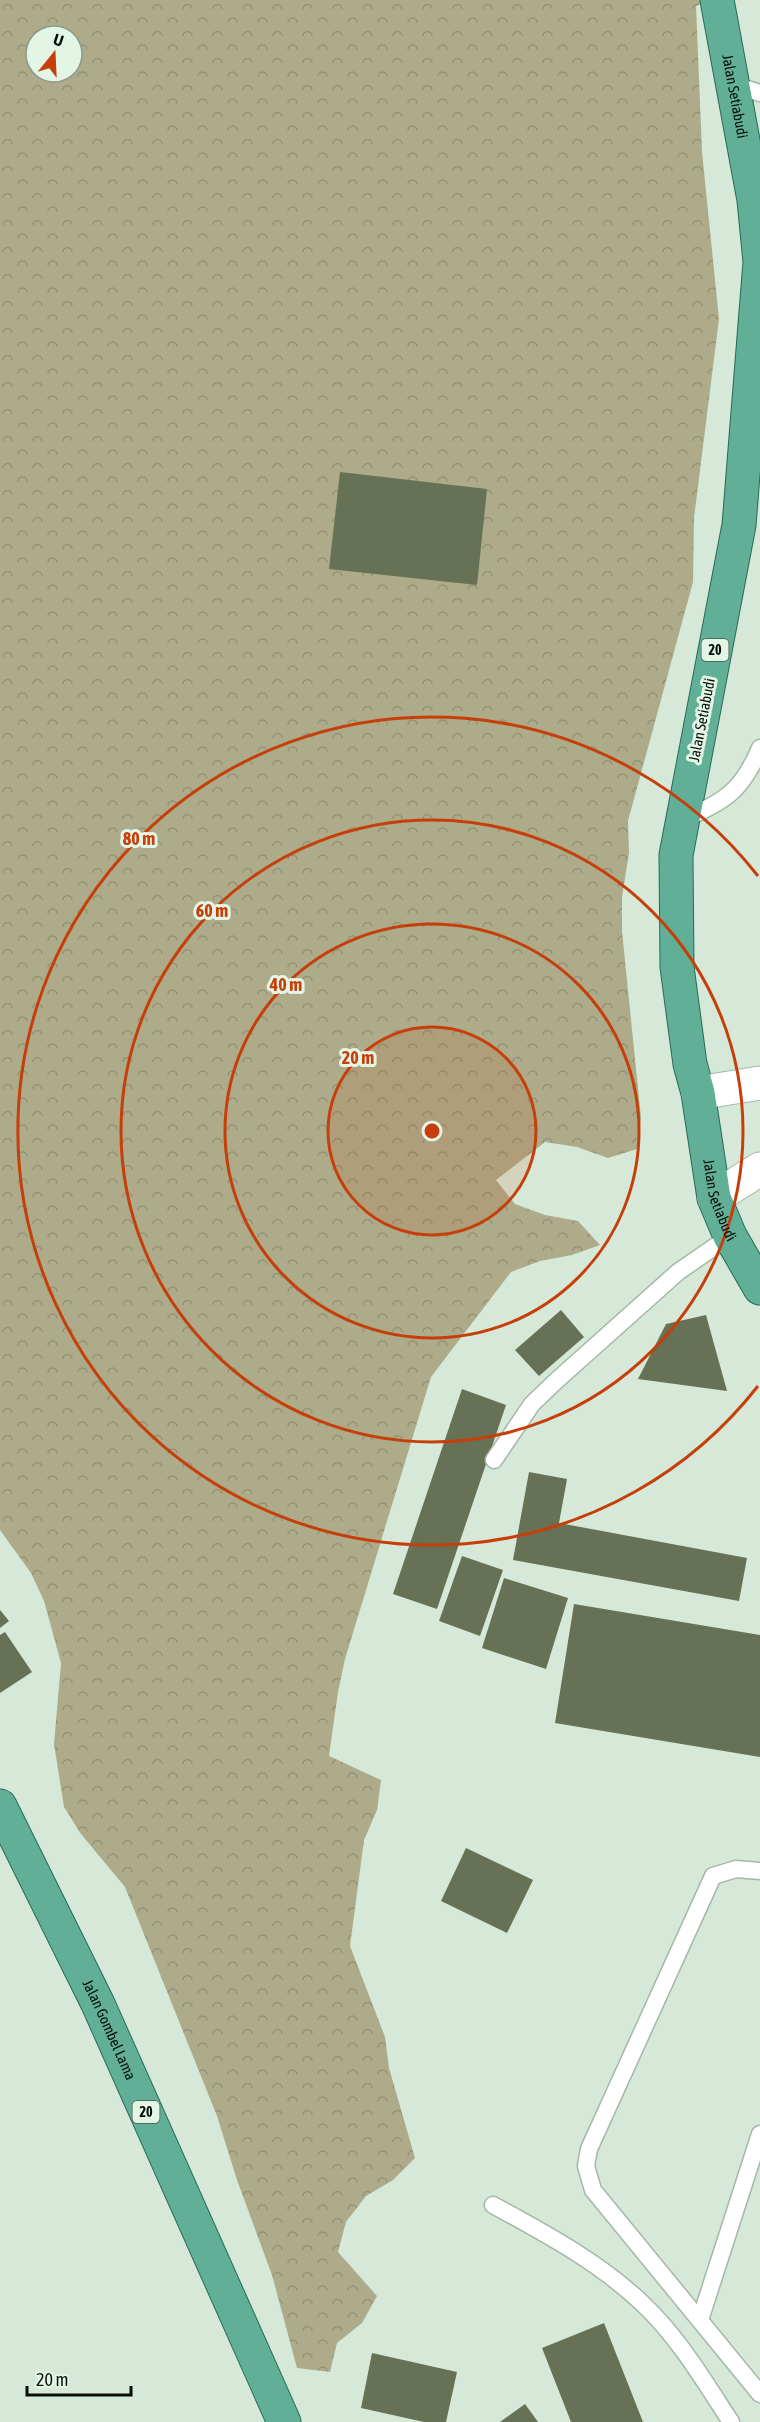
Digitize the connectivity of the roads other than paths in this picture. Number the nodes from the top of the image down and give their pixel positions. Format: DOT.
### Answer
graph roads {
  1 [pos="717,0"];
  2 [pos="747,89"];
  3 [pos="760,748"];
  4 [pos="682,820"];
  5 [pos="760,1083"];
  6 [pos="698,1093"];
  7 [pos="760,1169"];
  8 [pos="714,1198"];
  9 [pos="730,1236"];
  10 [pos="760,1288"];
  11 [pos="494,1460"];
  12 [pos="0,1806"];
  13 [pos="760,1871"];
  14 [pos="760,2134"];
  15 [pos="493,2205"];
  16 [pos="700,2320"];
  17 [pos="760,2394"];
  18 [pos="284,2422"];
  19 [pos="731,2422"];
  1 -- 2 [label="highway, Jalan Setiabudi / 20"];
  2 -- 4 [label="highway, Jalan Setiabudi / 20"];
  3 -- 4 [label="lane"];
  4 -- 6 [label="highway, Jalan Setiabudi / 20"];
  5 -- 6 [label="street"];
  6 -- 8 [label="highway, Jalan Setiabudi / 20"];
  7 -- 8 [label="street"];
  8 -- 9 [label="highway, Jalan Setiabudi / 20"];
  9 -- 10 [label="highway, Jalan Setiabudi / 20"];
  9 -- 11 [label="lane"];
  12 -- 18 [label="highway, Jalan Gombel Lama / 20"];
  13 -- 16 [label="lane"];
  14 -- 16 [label="lane"];
  15 -- 19 [label="lane"];
  16 -- 17 [label="lane"];
}
